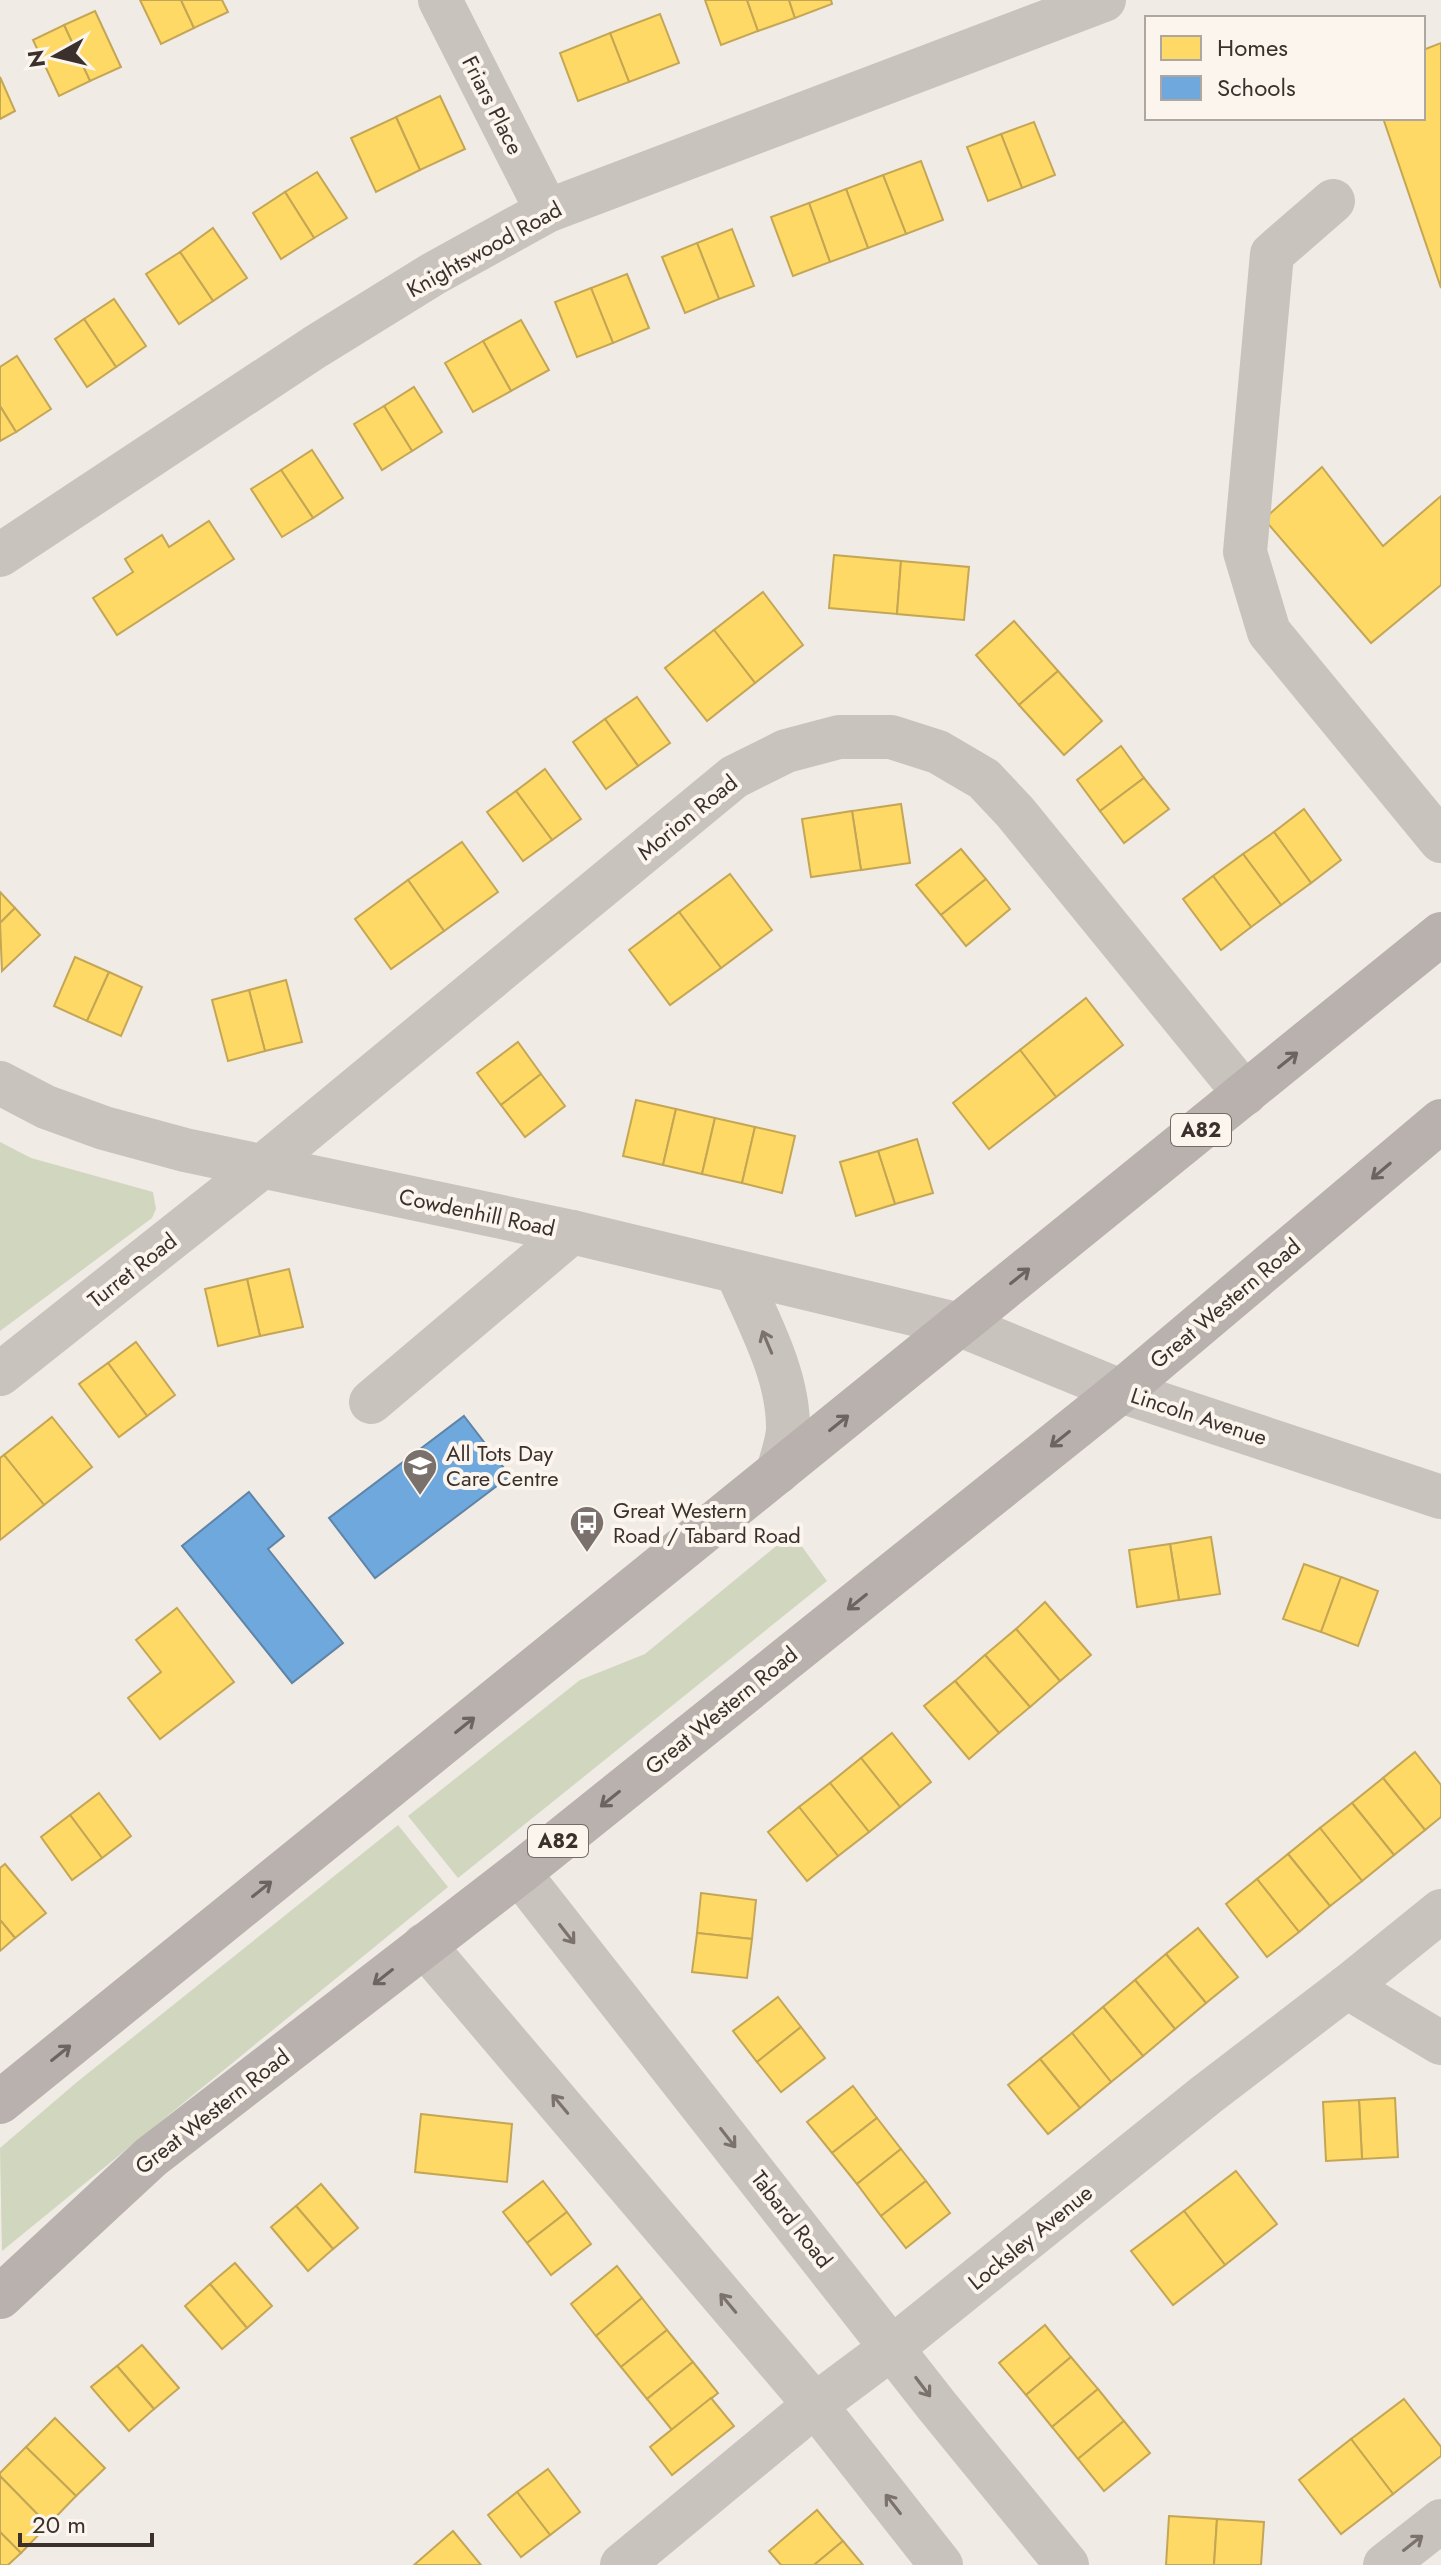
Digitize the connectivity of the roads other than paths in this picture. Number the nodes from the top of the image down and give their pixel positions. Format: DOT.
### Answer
graph roads {
  1 [pos="440,0"];
  2 [pos="1104,0"];
  3 [pos="1333,201"];
  4 [pos="547,211"];
  5 [pos="0,555"];
  6 [pos="1441,841"];
  7 [pos="1441,934"];
  8 [pos="0,1083"];
  9 [pos="1245,1094"];
  10 [pos="1441,1121"];
  11 [pos="264,1165"];
  12 [pos="572,1232"];
  13 [pos="737,1272"];
  14 [pos="960,1325"];
  15 [pos="0,1374"];
  16 [pos="1121,1391"];
  17 [pos="371,1402"];
  18 [pos="778,1472"];
  19 [pos="1441,1497"];
  20 [pos="519,1873"];
  21 [pos="1441,1911"];
  22 [pos="424,1945"];
  23 [pos="1347,1987"];
  24 [pos="1441,2043"];
  25 [pos="0,2102"];
  26 [pos="0,2297"];
  27 [pos="893,2347"];
  28 [pos="815,2405"];
  29 [pos="1441,2521"];
  30 [pos="622,2565"];
  31 [pos="941,2565"];
  32 [pos="1067,2565"];
  33 [pos="1385,2565"];
  1 -- 4 [label="street, Friars Place"];
  2 -- 4 [label="street, Knightswood Road"];
  3 -- 6 [label="street"];
  4 -- 5 [label="street, Knightswood Road"];
  9 -- 7 [label="main road, A82, one-way"];
  8 -- 11 [label="street, Cowdenhill Road"];
  9 -- 11 [label="street, Morion Road"];
  14 -- 9 [label="main road, A82, one-way"];
  10 -- 16 [label="main road, Great Western Road / A82, one-way"];
  11 -- 12 [label="street, Cowdenhill Road"];
  11 -- 15 [label="street, Turret Road"];
  12 -- 13 [label="street, Cowdenhill Road"];
  12 -- 17 [label="street"];
  13 -- 14 [label="street, Cowdenhill Road"];
  18 -- 13 [label="street, one-way"];
  14 -- 16 [label="street, Lincoln Avenue"];
  18 -- 14 [label="main road, A82, one-way"];
  16 -- 19 [label="street, Lincoln Avenue"];
  16 -- 20 [label="main road, Great Western Road / A82, one-way"];
  25 -- 18 [label="main road, A82, one-way"];
  20 -- 22 [label="main road, Great Western Road / A82"];
  20 -- 27 [label="street, Tabard Road, one-way"];
  21 -- 23 [label="street, Locksley Avenue"];
  22 -- 26 [label="main road, Great Western Road / A82, one-way"];
  28 -- 22 [label="street, one-way"];
  23 -- 24 [label="street"];
  23 -- 27 [label="street, Locksley Avenue"];
  27 -- 28 [label="street, Locksley Avenue"];
  27 -- 32 [label="street, Tabard Road, one-way"];
  28 -- 30 [label="street, Locksley Avenue"];
  31 -- 28 [label="street, one-way"];
  33 -- 29 [label="street, one-way"];
}
